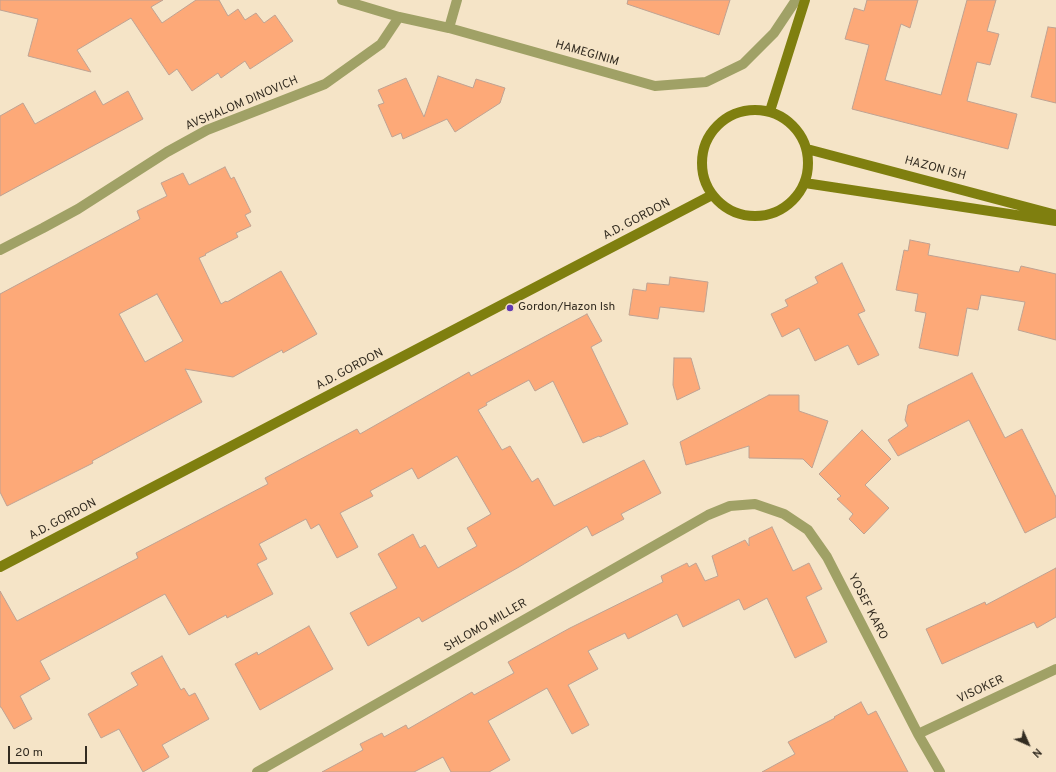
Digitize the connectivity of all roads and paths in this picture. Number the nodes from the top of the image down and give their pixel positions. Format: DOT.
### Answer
graph roads {
  1 [pos="342,0"];
  2 [pos="457,0"];
  3 [pos="796,0"];
  4 [pos="805,0"];
  5 [pos="399,17"];
  6 [pos="449,28"];
  7 [pos="770,111"];
  8 [pos="807,148"];
  9 [pos="805,183"];
  10 [pos="712,195"];
  11 [pos="1056,215"];
  12 [pos="1056,221"];
  13 [pos="0,250"];
  14 [pos="730,506"];
  15 [pos="0,567"];
  16 [pos="1056,669"];
  17 [pos="918,734"];
  18 [pos="257,772"];
  19 [pos="940,772"];
  1 -- 5 [label="street, HAMEGINIM"];
  2 -- 6 [label="street"];
  3 -- 6 [label="street, HAMEGINIM"];
  4 -- 7 [label="street"];
  5 -- 6 [label="street, HAMEGINIM"];
  5 -- 13 [label="street, AVSHALOM DINOVICH"];
  7 -- 8 [label="street"];
  7 -- 10 [label="street"];
  8 -- 9 [label="street"];
  8 -- 11 [label="street, HAZON ISH"];
  9 -- 10 [label="street"];
  9 -- 12 [label="street"];
  10 -- 15 [label="street, A.D. GORDON"];
  14 -- 17 [label="street, YOSEF KARO"];
  14 -- 18 [label="street, SHLOMO MILLER"];
  16 -- 17 [label="street, VISOKER"];
  17 -- 19 [label="street, YOSEF KARO"];
}
